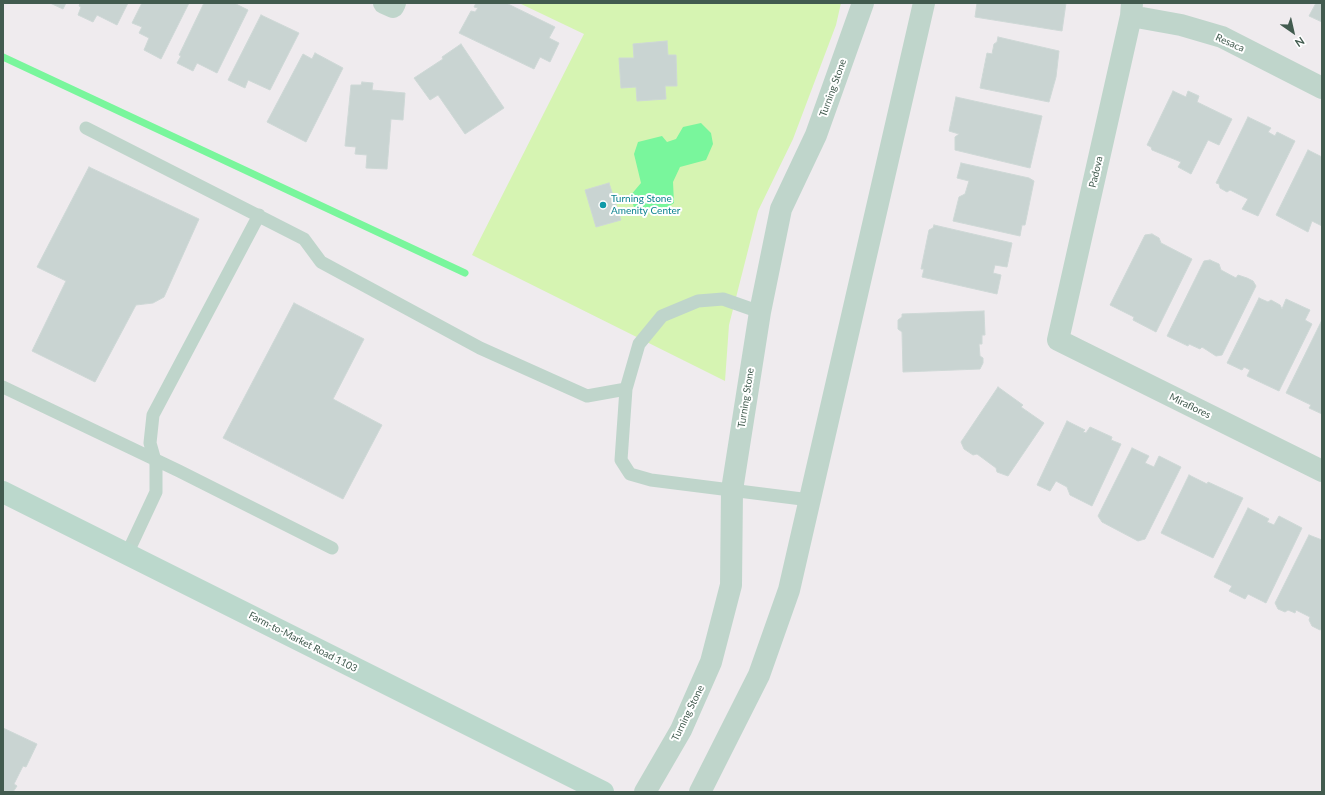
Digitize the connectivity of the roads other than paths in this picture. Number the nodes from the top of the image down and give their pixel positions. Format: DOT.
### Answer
graph roads {
  1 [pos="863,3"];
  2 [pos="924,3"];
  3 [pos="1131,10"];
  4 [pos="1322,88"];
  5 [pos="86,128"];
  6 [pos="259,216"];
  7 [pos="760,312"];
  8 [pos="1058,340"];
  9 [pos="3,387"];
  10 [pos="626,389"];
  11 [pos="154,460"];
  12 [pos="1322,471"];
  13 [pos="732,490"];
  14 [pos="3,492"];
  15 [pos="810,500"];
  16 [pos="332,548"];
  17 [pos="127,554"];
  18 [pos="604,792"];
  19 [pos="645,792"];
  20 [pos="700,792"];
  1 -- 7 [label="street, Turning Stone"];
  2 -- 15 [label="street"];
  3 -- 4 [label="street, Resaca"];
  3 -- 8 [label="street, Padova"];
  5 -- 6 [label="lane"];
  6 -- 10 [label="lane"];
  6 -- 11 [label="lane"];
  7 -- 10 [label="lane"];
  7 -- 13 [label="street, Turning Stone"];
  8 -- 12 [label="street, Miraflores"];
  9 -- 11 [label="lane"];
  10 -- 13 [label="lane"];
  11 -- 16 [label="lane"];
  11 -- 17 [label="lane"];
  13 -- 15 [label="lane"];
  13 -- 19 [label="street, Turning Stone"];
  14 -- 17 [label="main road, Farm-to-Market Road 1103"];
  15 -- 20 [label="street"];
  17 -- 18 [label="main road, Farm-to-Market Road 1103"];
}
